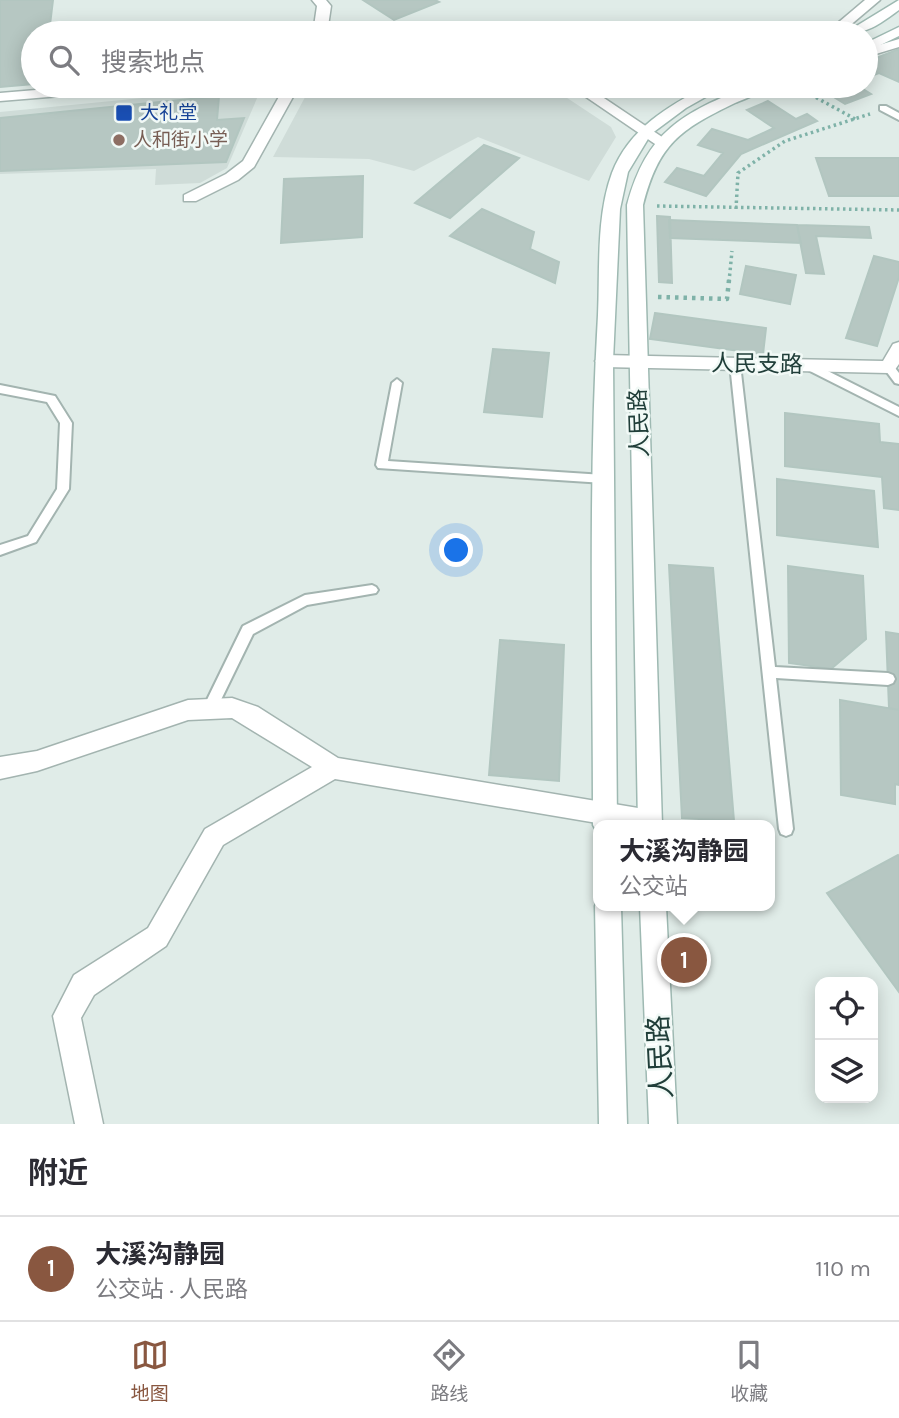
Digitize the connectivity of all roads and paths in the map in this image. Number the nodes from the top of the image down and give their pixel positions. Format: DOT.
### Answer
graph roads {
  1 [pos="319,0"];
  2 [pos="873,0"];
  3 [pos="899,4"];
  4 [pos="322,21"];
  5 [pos="848,21"];
  6 [pos="876,21"];
  7 [pos="899,31"];
  8 [pos="878,43"];
  9 [pos="899,43"];
  10 [pos="878,47"];
  11 [pos="21,95"];
  12 [pos="0,97"];
  13 [pos="285,98"];
  14 [pos="595,98"];
  15 [pos="695,98"];
  16 [pos="738,98"];
  17 [pos="817,98"];
  18 [pos="883,108"];
  19 [pos="899,117"];
  20 [pos="858,120"];
  21 [pos="645,131"];
  22 [pos="663,142"];
  23 [pos="190,198"];
  24 [pos="635,205"];
  25 [pos="736,209"];
  26 [pos="899,210"];
  27 [pos="732,251"];
  28 [pos="636,296"];
  29 [pos="899,348"];
  30 [pos="604,360"];
  31 [pos="637,362"];
  32 [pos="735,364"];
  33 [pos="808,365"];
  34 [pos="894,374"];
  35 [pos="397,383"];
  36 [pos="0,389"];
  37 [pos="899,412"];
  38 [pos="604,480"];
  39 [pos="0,550"];
  40 [pos="372,590"];
  41 [pos="770,672"];
  42 [pos="888,679"];
  43 [pos="211,706"];
  44 [pos="0,768"];
  45 [pos="333,768"];
  46 [pos="605,820"];
  47 [pos="650,820"];
  48 [pos="786,829"];
  49 [pos="608,911"];
  50 [pos="653,911"];
  51 [pos="89,1124"];
  52 [pos="613,1124"];
  53 [pos="663,1124"];
  1 -- 4 [label="main road"];
  2 -- 5 [label="main road"];
  3 -- 6 [label="main road"];
  7 -- 8 [label="main road"];
  9 -- 10 [label="main road"];
  11 -- 12 [label="main road"];
  13 -- 23 [label="main road"];
  14 -- 21 [label="main road"];
  15 -- 21 [label="main road, 人民路"];
  16 -- 22 [label="main road, 人民路"];
  17 -- 20 [label="path"];
  18 -- 19 [label="lane"];
  18 -- 20 [label="path"];
  20 -- 25 [label="path"];
  21 -- 22 [label="main road"];
  21 -- 30 [label="main road, 人民路"];
  22 -- 24 [label="main road, 人民路"];
  24 -- 25 [label="path"];
  24 -- 28 [label="main road, 人民路"];
  25 -- 26 [label="path"];
  27 -- 28 [label="path"];
  28 -- 31 [label="main road, 人民路"];
  29 -- 34 [label="main road, 人民支路"];
  30 -- 31 [label="main road, 人民支路"];
  30 -- 38 [label="main road, 人民路"];
  31 -- 32 [label="main road, 人民支路"];
  31 -- 47 [label="main road, 人民路"];
  32 -- 33 [label="main road, 人民支路"];
  32 -- 41 [label="lane"];
  33 -- 34 [label="main road, 人民支路"];
  33 -- 37 [label="lane"];
  35 -- 38 [label="lane"];
  36 -- 39 [label="lane"];
  38 -- 46 [label="main road, 人民路"];
  40 -- 43 [label="lane"];
  41 -- 42 [label="lane"];
  41 -- 48 [label="lane"];
  43 -- 44 [label="main road"];
  43 -- 45 [label="main road"];
  45 -- 46 [label="main road"];
  45 -- 51 [label="main road"];
  49 -- 52 [label="main road, 人民路"];
  50 -- 53 [label="main road, 人民路"];
}
